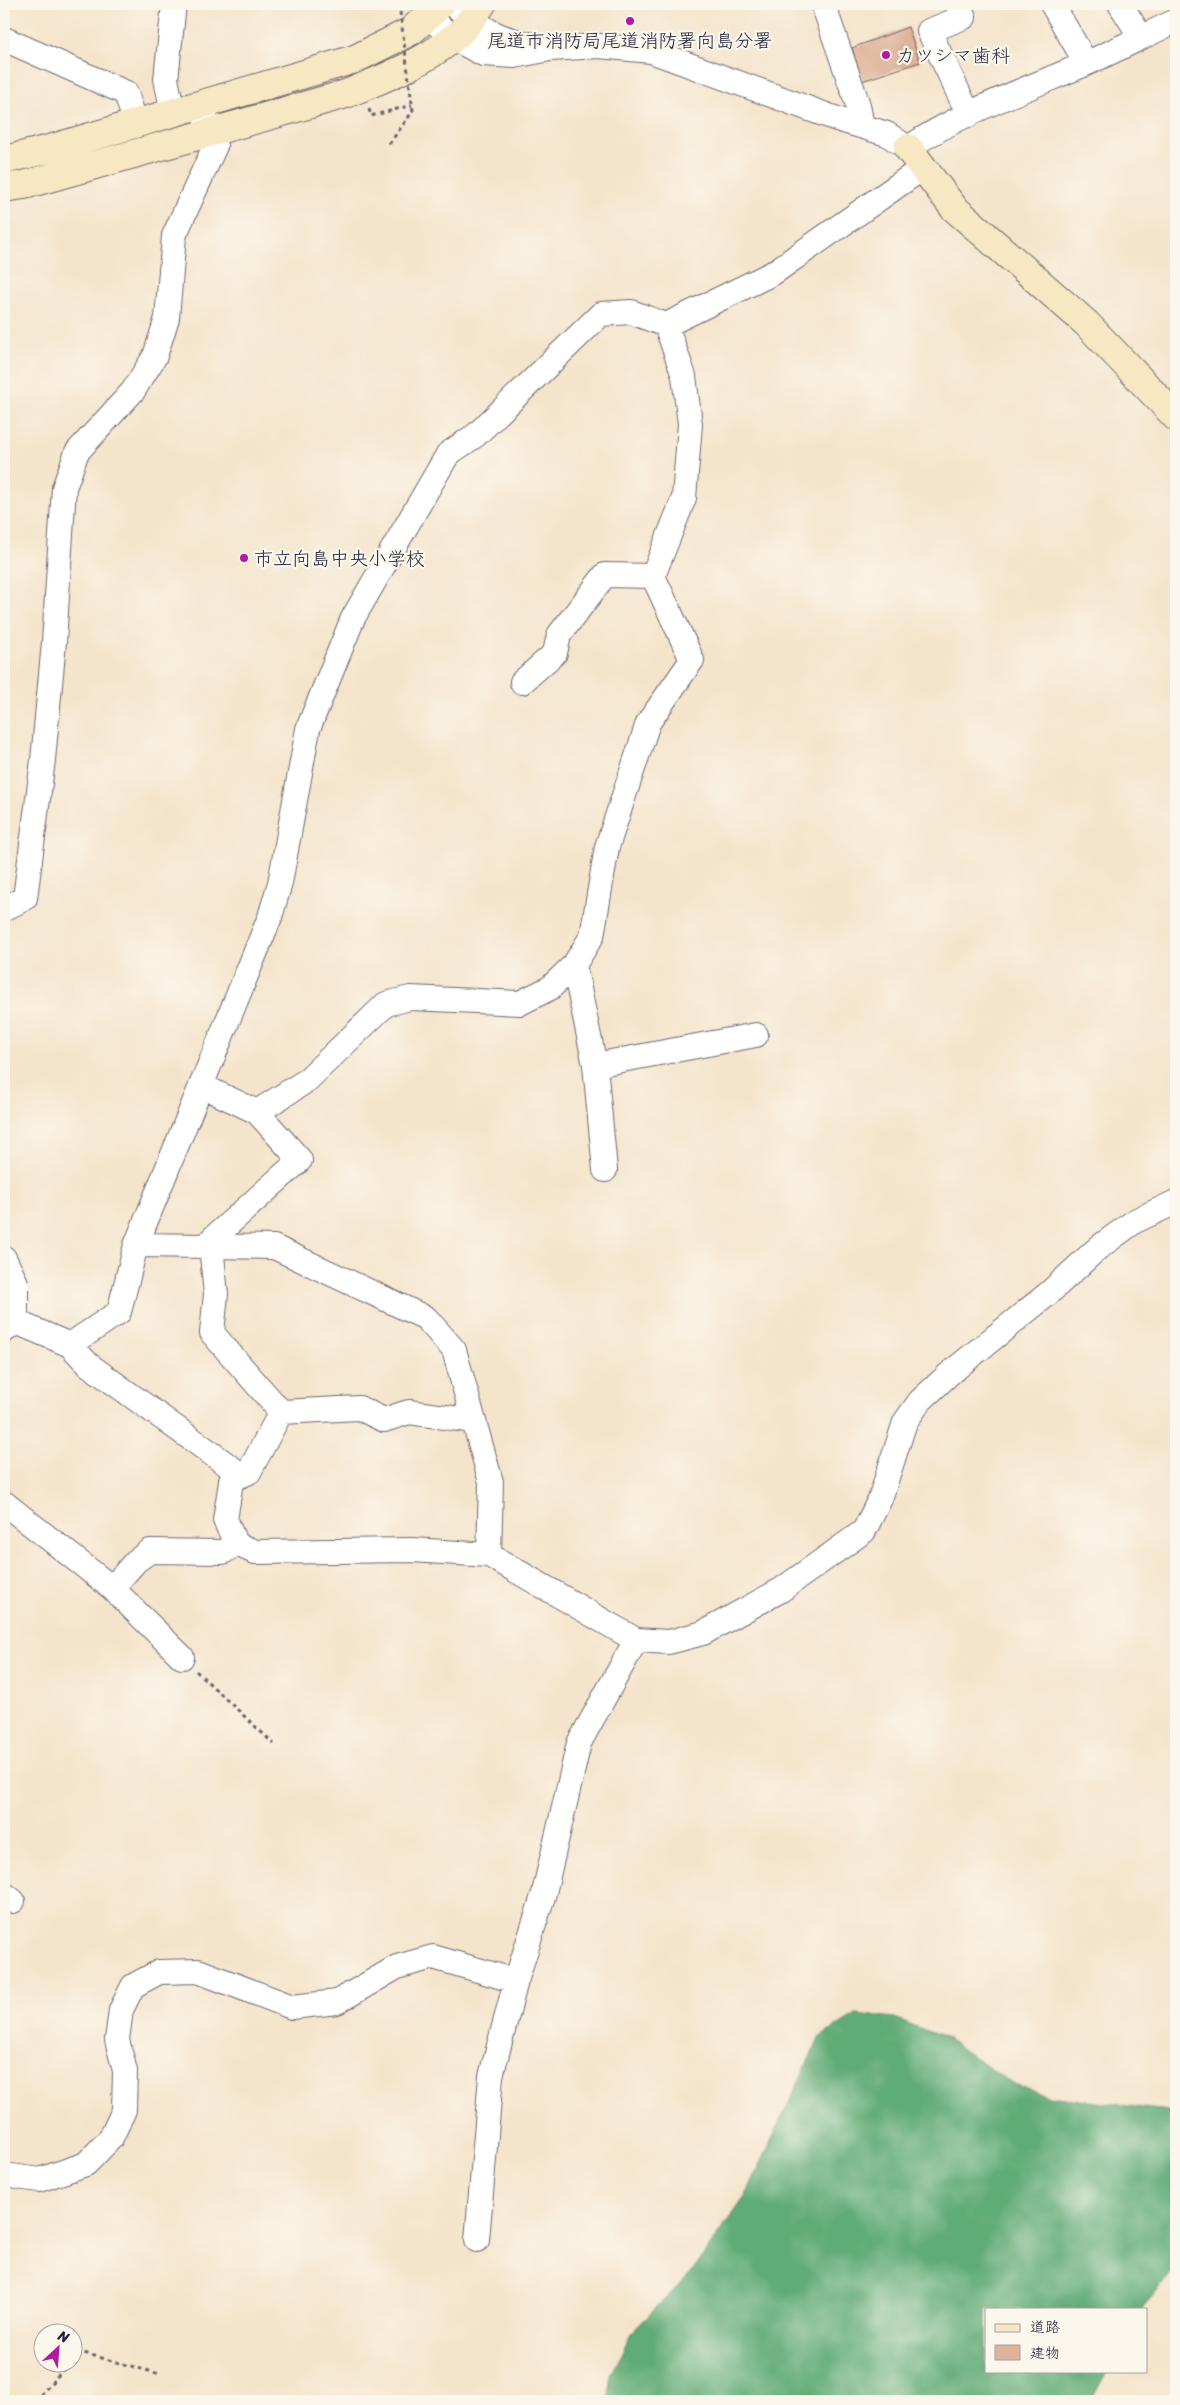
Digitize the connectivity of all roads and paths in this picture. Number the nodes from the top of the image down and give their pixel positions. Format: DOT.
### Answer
graph roads {
  1 [pos="174,4"];
  2 [pos="391,4"];
  3 [pos="398,4"];
  4 [pos="823,4"];
  5 [pos="957,4"];
  6 [pos="1052,4"];
  7 [pos="1120,4"];
  8 [pos="435,10"];
  9 [pos="465,16"];
  10 [pos="1176,21"];
  11 [pos="1141,37"];
  12 [pos="4,39"];
  13 [pos="1086,63"];
  14 [pos="201,105"];
  15 [pos="412,105"];
  16 [pos="173,113"];
  17 [pos="969,115"];
  18 [pos="371,116"];
  19 [pos="136,124"];
  20 [pos="862,126"];
  21 [pos="210,132"];
  22 [pos="389,144"];
  23 [pos="916,157"];
  24 [pos="4,160"];
  25 [pos="4,188"];
  26 [pos="666,325"];
  27 [pos="1176,417"];
  28 [pos="653,576"];
  29 [pos="522,682"];
  30 [pos="4,909"];
  31 [pos="574,965"];
  32 [pos="756,1035"];
  33 [pos="595,1065"];
  34 [pos="202,1086"];
  35 [pos="257,1112"];
  36 [pos="605,1170"];
  37 [pos="1176,1202"];
  38 [pos="136,1245"];
  39 [pos="210,1246"];
  40 [pos="4,1258"];
  41 [pos="10,1327"];
  42 [pos="70,1345"];
  43 [pos="281,1412"];
  44 [pos="474,1421"];
  45 [pos="231,1480"];
  46 [pos="4,1503"];
  47 [pos="236,1544"];
  48 [pos="489,1556"];
  49 [pos="112,1588"];
  50 [pos="636,1640"];
  51 [pos="182,1657"];
  52 [pos="274,1744"];
  53 [pos="516,1981"];
  54 [pos="4,2175"];
  55 [pos="477,2240"];
  56 [pos="82,2353"];
  57 [pos="61,2372"];
  58 [pos="160,2374"];
  59 [pos="35,2401"];
  1 -- 16 [label="street"];
  2 -- 3 [label="path"];
  3 -- 15 [label="path, bridge"];
  4 -- 20 [label="street"];
  5 -- 17 [label="street"];
  6 -- 13 [label="street"];
  7 -- 11 [label="street"];
  8 -- 9 [label="street"];
  8 -- 14 [label="street"];
  9 -- 20 [label="street"];
  9 -- 21 [label="street"];
  10 -- 11 [label="street"];
  11 -- 13 [label="street"];
  12 -- 19 [label="street"];
  13 -- 17 [label="street"];
  14 -- 16 [label="street"];
  14 -- 21 [label="street"];
  15 -- 18 [label="path"];
  15 -- 22 [label="path, bridge"];
  16 -- 19 [label="street"];
  17 -- 23 [label="street"];
  19 -- 24 [label="street"];
  20 -- 23 [label="street"];
  21 -- 25 [label="street"];
  21 -- 30 [label="street"];
  23 -- 26 [label="street"];
  23 -- 27 [label="street"];
  26 -- 28 [label="street"];
  26 -- 34 [label="street"];
  28 -- 29 [label="street"];
  28 -- 31 [label="street"];
  31 -- 33 [label="street"];
  31 -- 35 [label="street"];
  32 -- 33 [label="street"];
  33 -- 36 [label="street"];
  34 -- 35 [label="street"];
  34 -- 38 [label="street"];
  35 -- 39 [label="street"];
  37 -- 50 [label="street"];
  38 -- 39 [label="street"];
  38 -- 42 [label="street"];
  39 -- 43 [label="street"];
  39 -- 44 [label="street"];
  40 -- 41 [label="street"];
  41 -- 42 [label="street"];
  42 -- 45 [label="street"];
  43 -- 44 [label="street"];
  43 -- 45 [label="street"];
  44 -- 48 [label="street"];
  45 -- 47 [label="street"];
  46 -- 49 [label="street"];
  47 -- 48 [label="street"];
  47 -- 49 [label="street"];
  48 -- 50 [label="street"];
  49 -- 51 [label="street"];
  50 -- 53 [label="street"];
  51 -- 52 [label="path"];
  53 -- 54 [label="street"];
  53 -- 55 [label="street"];
  56 -- 58 [label="path"];
  57 -- 59 [label="path"];
}
